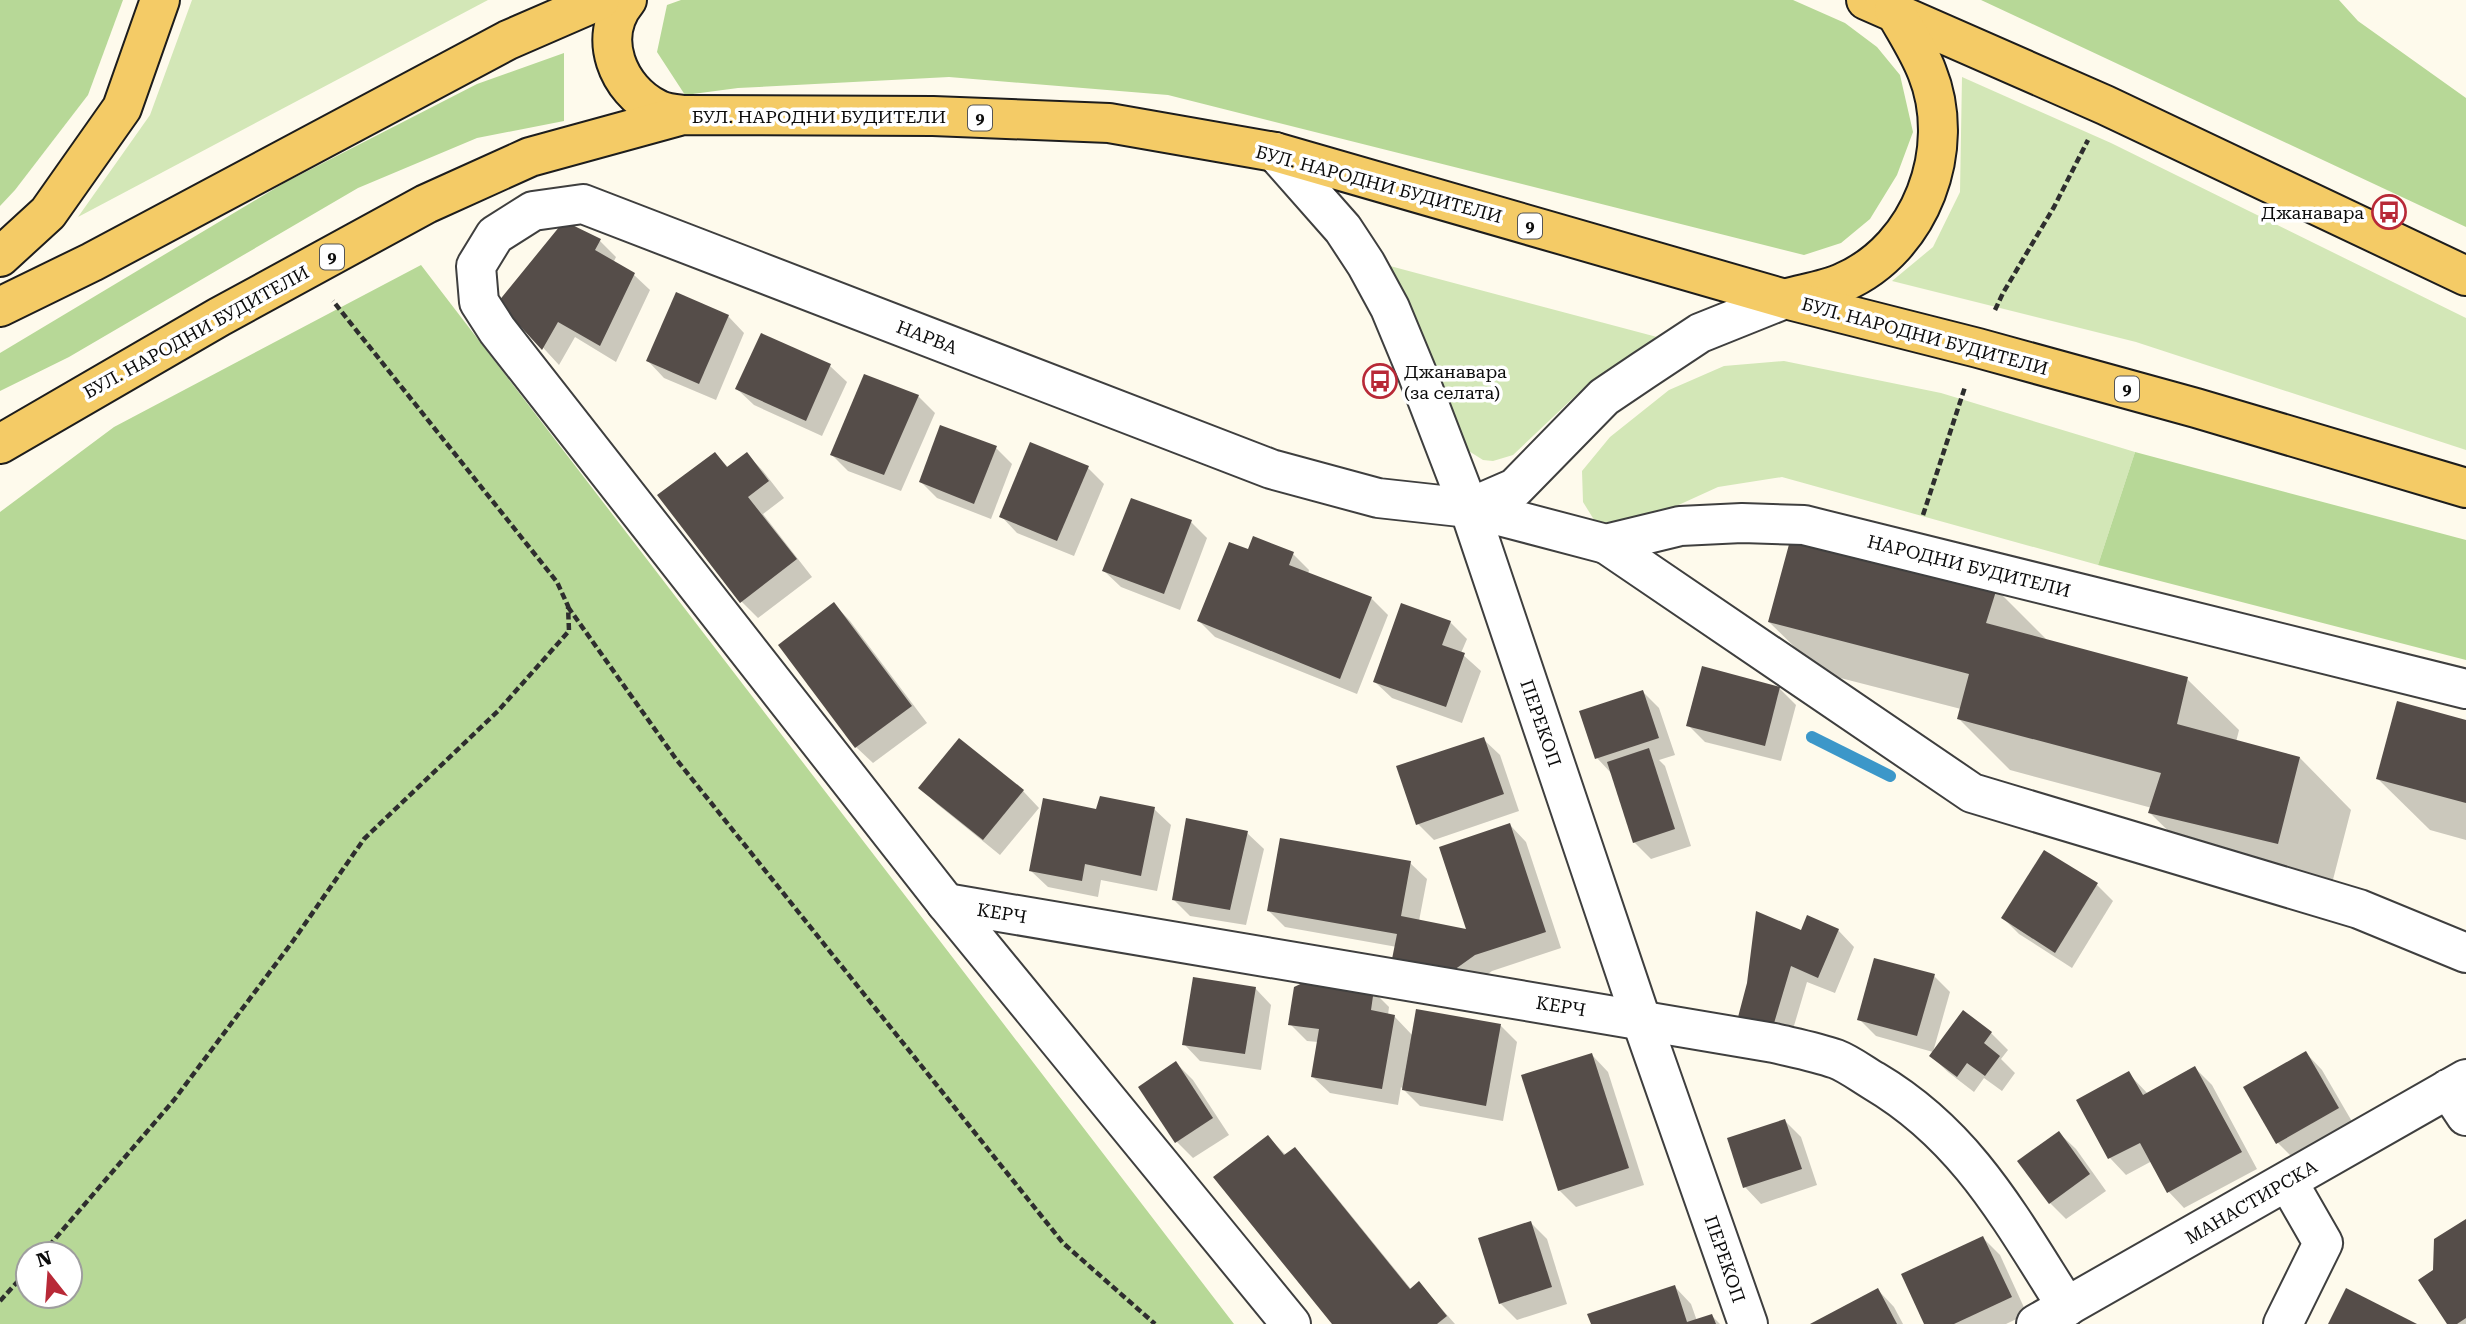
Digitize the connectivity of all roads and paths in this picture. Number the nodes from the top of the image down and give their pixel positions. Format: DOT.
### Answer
graph roads {
  1 [pos="160,0"];
  2 [pos="600,0"];
  3 [pos="627,0"];
  4 [pos="1880,5"];
  5 [pos="683,115"];
  6 [pos="1275,152"];
  7 [pos="0,257"];
  8 [pos="308,270"];
  9 [pos="2466,276"];
  10 [pos="1785,299"];
  11 [pos="0,307"];
  12 [pos="0,444"];
  13 [pos="2466,488"];
  14 [pos="1469,508"];
  15 [pos="1606,544"];
  16 [pos="568,606"];
  17 [pos="2466,689"];
  18 [pos="946,903"];
  19 [pos="2466,953"];
  20 [pos="1641,1019"];
  21 [pos="2460,1095"];
  22 [pos="2288,1182"];
  23 [pos="54,1240"];
  24 [pos="14,1286"];
  25 [pos="0,1301"];
  26 [pos="2052,1315"];
  27 [pos="1155,1324"];
  28 [pos="1291,1324"];
  29 [pos="1748,1324"];
  30 [pos="2283,1324"];
  1 -- 7 [label="main road"];
  2 -- 11 [label="main road"];
  3 -- 5 [label="main road"];
  4 -- 9 [label="main road"];
  4 -- 10 [label="main road"];
  5 -- 6 [label="main road, БУЛ. НАРОДНИ БУДИТЕЛИ / 9"];
  5 -- 8 [label="main road, БУЛ. НАРОДНИ БУДИТЕЛИ / 9"];
  6 -- 10 [label="main road, БУЛ. НАРОДНИ БУДИТЕЛИ / 9"];
  6 -- 14 [label="street, ПЕРЕКОП"];
  8 -- 12 [label="main road, БУЛ. НАРОДНИ БУДИТЕЛИ / 9"];
  8 -- 16 [label="path"];
  10 -- 13 [label="main road, БУЛ. НАРОДНИ БУДИТЕЛИ / 9"];
  10 -- 14 [label="street"];
  14 -- 15 [label="street, НАРОДНИ БУДИТЕЛИ"];
  14 -- 18 [label="street, НАРВА"];
  14 -- 20 [label="street, ПЕРЕКОП"];
  15 -- 17 [label="street, НАРОДНИ БУДИТЕЛИ"];
  15 -- 19 [label="street"];
  16 -- 23 [label="path"];
  16 -- 27 [label="path"];
  18 -- 20 [label="street, КЕРЧ"];
  18 -- 28 [label="street, НАРВА"];
  20 -- 26 [label="street, КЕРЧ"];
  20 -- 29 [label="street, ПЕРЕКОП"];
  21 -- 22 [label="street, МАНАСТИРСКА"];
  22 -- 26 [label="street, МАНАСТИРСКА"];
  22 -- 30 [label="street"];
  24 -- 25 [label="path"];
}
